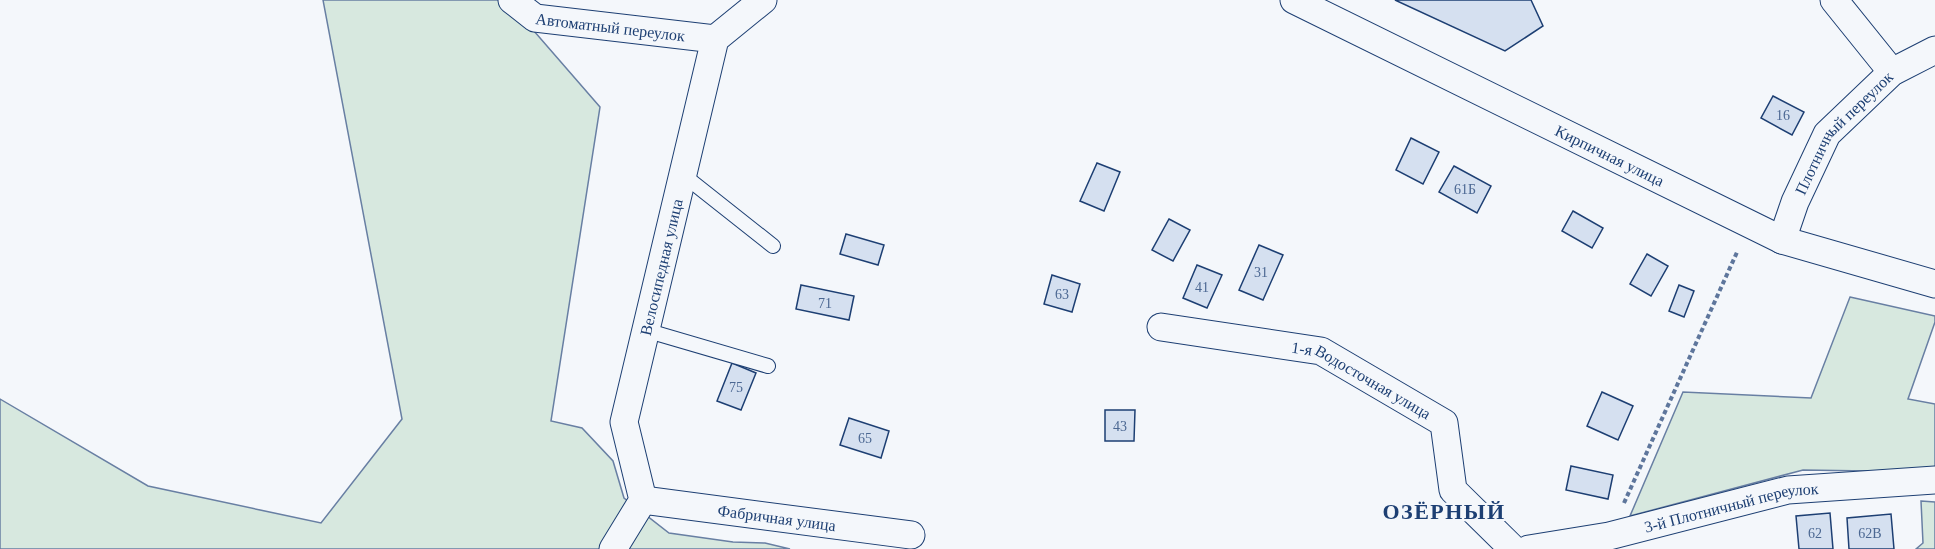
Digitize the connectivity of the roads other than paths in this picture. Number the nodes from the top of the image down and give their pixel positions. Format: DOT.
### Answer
graph roads {
  1 [pos="512,0"];
  2 [pos="763,0"];
  3 [pos="1294,0"];
  4 [pos="1833,0"];
  5 [pos="714,39"];
  6 [pos="1935,50"];
  7 [pos="1892,72"];
  8 [pos="682,174"];
  9 [pos="1782,240"];
  10 [pos="773,246"];
  11 [pos="1935,284"];
  12 [pos="1161,327"];
  13 [pos="645,330"];
  14 [pos="768,366"];
  15 [pos="1935,480"];
  16 [pos="643,500"];
  17 [pos="911,535"];
  18 [pos="613,549"];
  19 [pos="1513,549"];
  20 [pos="1529,549"];
  1 -- 5 [label="street, Автоматный переулок"];
  2 -- 5 [label="street"];
  3 -- 9 [label="street, Кирпичная улица"];
  4 -- 7 [label="street"];
  5 -- 8 [label="street, Велосипедная улица"];
  6 -- 7 [label="street, Плотничный переулок"];
  7 -- 9 [label="street, Плотничный переулок"];
  8 -- 10 [label="lane"];
  8 -- 13 [label="street, Велосипедная улица"];
  9 -- 11 [label="street, Кирпичная улица"];
  12 -- 19 [label="street, 1-я Водосточная улица"];
  13 -- 14 [label="lane"];
  13 -- 16 [label="street, Велосипедная улица"];
  15 -- 20 [label="street, 3-й Плотничный переулок"];
  16 -- 17 [label="street, Фабричная улица"];
  16 -- 18 [label="street"];
}
